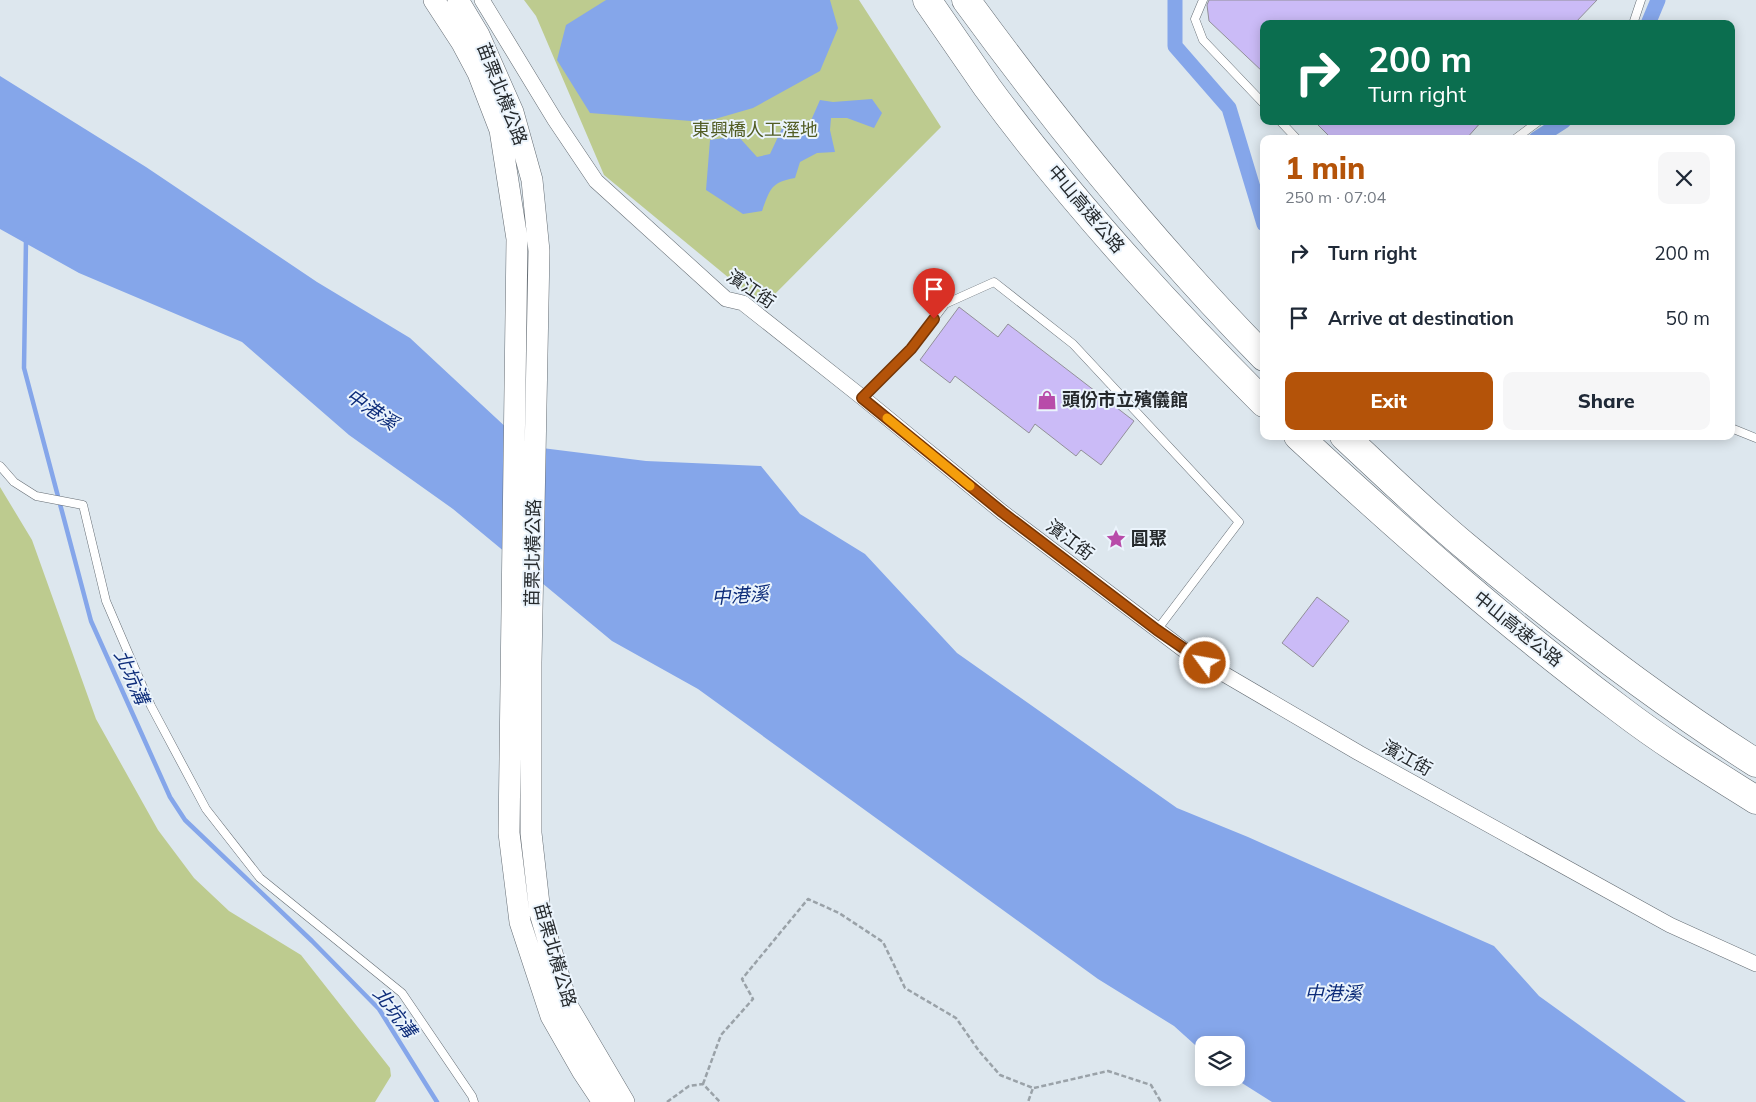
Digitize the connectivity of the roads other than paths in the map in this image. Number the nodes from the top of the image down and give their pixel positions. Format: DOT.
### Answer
graph roads {
  1 [pos="434,0"];
  2 [pos="458,0"];
  3 [pos="482,0"];
  4 [pos="926,0"];
  5 [pos="966,0"];
  6 [pos="1204,0"];
  7 [pos="1641,0"];
  8 [pos="1634,20"];
  9 [pos="471,39"];
  10 [pos="1260,100"];
  11 [pos="1284,125"];
  12 [pos="1533,125"];
  13 [pos="1293,135"];
  14 [pos="1520,135"];
  15 [pos="1260,353"];
  16 [pos="862,398"];
  17 [pos="1260,399"];
  18 [pos="1735,430"];
  19 [pos="1756,438"];
  20 [pos="1302,440"];
  21 [pos="1348,440"];
  22 [pos="0,466"];
  23 [pos="1157,630"];
  24 [pos="1756,763"];
  25 [pos="1756,800"];
  26 [pos="1756,964"];
  27 [pos="474,1102"];
  28 [pos="603,1102"];
  29 [pos="624,1102"];
  1 -- 9 [label="main road, 苗栗北橫公路"];
  2 -- 9 [label="main road, 苗栗北橫公路"];
  3 -- 16 [label="street, 濱江街"];
  4 -- 17 [label="highway, 中山高速公路"];
  5 -- 15 [label="highway, 中山高速公路"];
  6 -- 10 [label="lane"];
  7 -- 8 [label="lane"];
  9 -- 28 [label="main road, 苗栗北橫公路"];
  9 -- 29 [label="main road, 苗栗北橫公路"];
  11 -- 13 [label="lane"];
  12 -- 14 [label="lane"];
  16 -- 23 [label="street, 濱江街"];
  16 -- 23 [label="lane"];
  18 -- 19 [label="lane"];
  20 -- 25 [label="highway, 中山高速公路"];
  21 -- 24 [label="highway, 中山高速公路"];
  22 -- 27 [label="lane"];
  23 -- 26 [label="street, 濱江街"];
}
